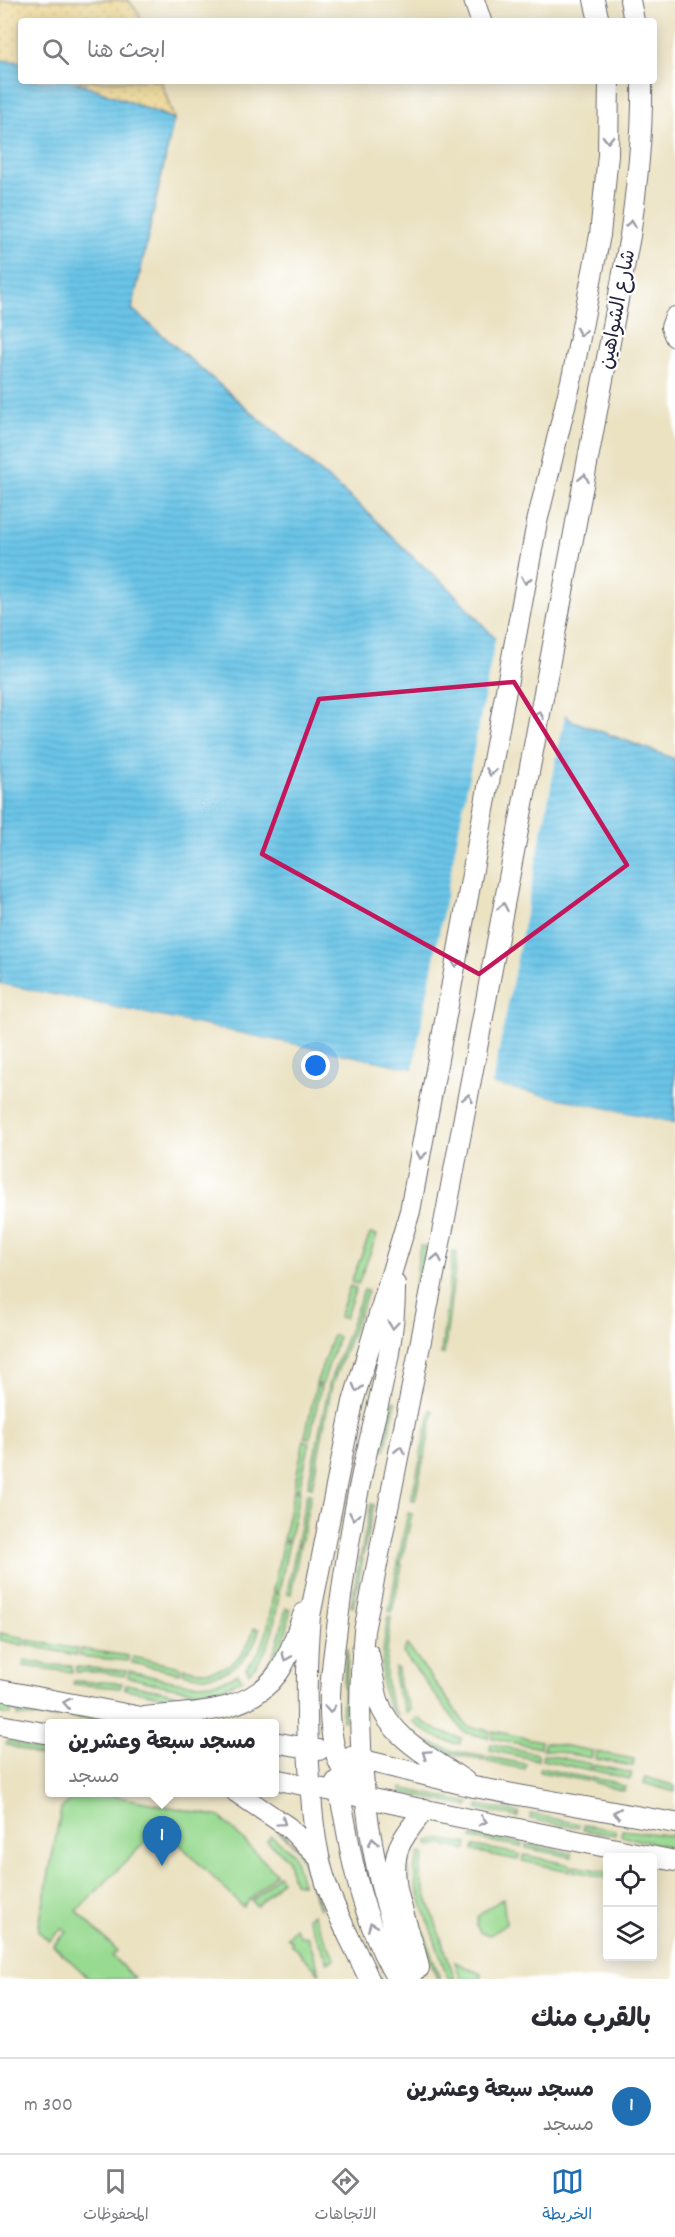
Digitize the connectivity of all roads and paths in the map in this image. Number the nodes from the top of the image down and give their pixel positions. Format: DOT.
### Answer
graph roads {
  1 [pos="474,0"];
  2 [pos="594,0"];
  3 [pos="630,0"];
  4 [pos="479,18"];
  5 [pos="598,18"];
  6 [pos="633,18"];
  7 [pos="609,84"];
  8 [pos="642,84"];
  9 [pos="675,317"];
  10 [pos="675,337"];
  11 [pos="394,1267"];
  12 [pos="315,1583"];
  13 [pos="364,1631"];
  14 [pos="0,1690"];
  15 [pos="145,1718"];
  16 [pos="150,1719"];
  17 [pos="0,1725"];
  18 [pos="45,1733"];
  19 [pos="279,1743"];
  20 [pos="308,1748"];
  21 [pos="335,1753"];
  22 [pos="362,1760"];
  23 [pos="279,1780"];
  24 [pos="309,1786"];
  25 [pos="474,1787"];
  26 [pos="339,1792"];
  27 [pos="243,1797"];
  28 [pos="367,1798"];
  29 [pos="425,1809"];
  30 [pos="675,1823"];
  31 [pos="320,1860"];
  32 [pos="675,1861"];
  33 [pos="369,1979"];
  34 [pos="397,1979"];
  35 [pos="411,1979"];
  36 [pos="420,1979"];
  1 -- 4 [label="street"];
  2 -- 5 [label="street"];
  3 -- 6 [label="street"];
  7 -- 11 [label="street, شارع الشواهين, one-way"];
  13 -- 8 [label="street, شارع الشواهين, one-way"];
  9 -- 10 [label="street"];
  11 -- 12 [label="street, one-way"];
  11 -- 21 [label="street, one-way"];
  12 -- 15 [label="street, one-way"];
  12 -- 20 [label="street"];
  13 -- 22 [label="street, شارع الشواهين"];
  25 -- 13 [label="street, one-way"];
  15 -- 14 [label="street, one-way"];
  15 -- 16 [label="street"];
  17 -- 18 [label="street"];
  19 -- 20 [label="street"];
  20 -- 21 [label="street"];
  20 -- 24 [label="street"];
  20 -- 26 [label="street"];
  21 -- 22 [label="street"];
  21 -- 28 [label="street"];
  22 -- 25 [label="street"];
  22 -- 28 [label="street, شارع الشواهين"];
  23 -- 24 [label="street"];
  24 -- 26 [label="street"];
  24 -- 31 [label="street"];
  30 -- 25 [label="street, one-way"];
  26 -- 28 [label="street"];
  34 -- 26 [label="street, one-way"];
  27 -- 31 [label="street, one-way"];
  28 -- 29 [label="street"];
  35 -- 28 [label="street, شارع الشواهين, one-way"];
  29 -- 32 [label="street, one-way"];
  29 -- 36 [label="street"];
  31 -- 33 [label="street"];
}
